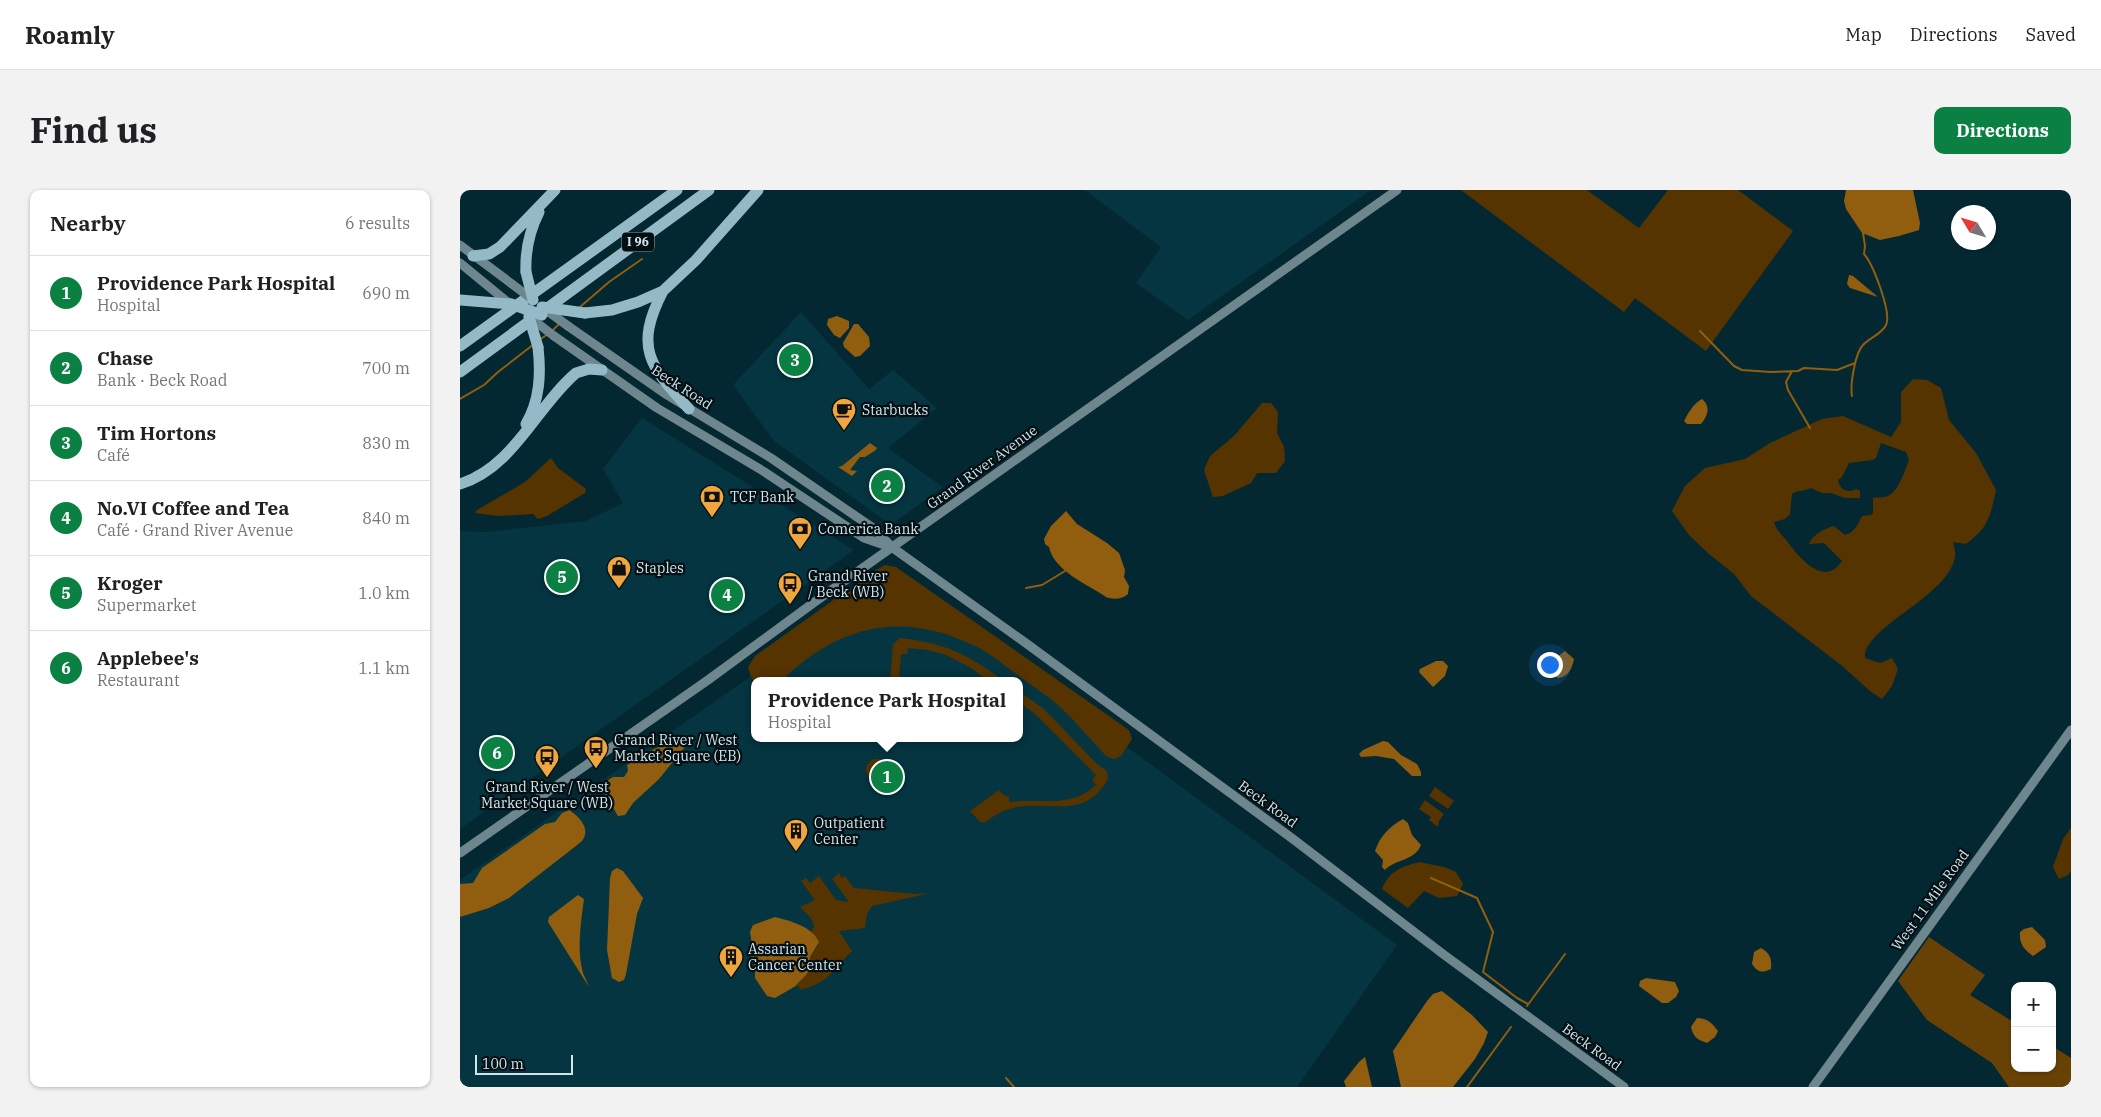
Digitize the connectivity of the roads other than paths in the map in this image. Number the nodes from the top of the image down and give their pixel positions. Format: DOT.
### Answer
graph roads {
  1 [pos="555,190"];
  2 [pos="677,190"];
  3 [pos="709,190"];
  4 [pos="758,190"];
  5 [pos="1397,190"];
  6 [pos="460,245"];
  7 [pos="473,256"];
  8 [pos="460,263"];
  9 [pos="512,284"];
  10 [pos="663,290"];
  11 [pos="498,294"];
  12 [pos="460,300"];
  13 [pos="530,307"];
  14 [pos="568,326"];
  15 [pos="554,336"];
  16 [pos="460,346"];
  17 [pos="602,370"];
  18 [pos="460,372"];
  19 [pos="689,408"];
  20 [pos="514,445"];
  21 [pos="460,484"];
  22 [pos="893,548"];
  23 [pos="2071,730"];
  24 [pos="460,853"];
  25 [pos="1624,1087"];
  26 [pos="1812,1087"];
  1 -- 7 [label="highway"];
  1 -- 13 [label="highway, bridge"];
  2 -- 16 [label="highway, I 96"];
  3 -- 18 [label="highway, I 96"];
  4 -- 10 [label="highway"];
  5 -- 22 [label="main road, Grand River Avenue"];
  6 -- 7 [label="main road"];
  7 -- 9 [label="main road"];
  8 -- 11 [label="main road"];
  9 -- 13 [label="highway, bridge"];
  10 -- 13 [label="highway, bridge"];
  10 -- 19 [label="highway"];
  11 -- 13 [label="highway"];
  12 -- 13 [label="highway"];
  13 -- 14 [label="highway, bridge"];
  13 -- 15 [label="highway, bridge"];
  13 -- 20 [label="highway, bridge"];
  14 -- 19 [label="main road, Beck Road"];
  15 -- 17 [label="main road, Beck Road"];
  17 -- 20 [label="highway"];
  17 -- 22 [label="main road, Beck Road"];
  19 -- 22 [label="main road, Beck Road"];
  20 -- 21 [label="highway"];
  22 -- 24 [label="main road, Grand River Avenue"];
  22 -- 25 [label="main road, Beck Road"];
  23 -- 26 [label="main road, West 11 Mile Road"];
}
